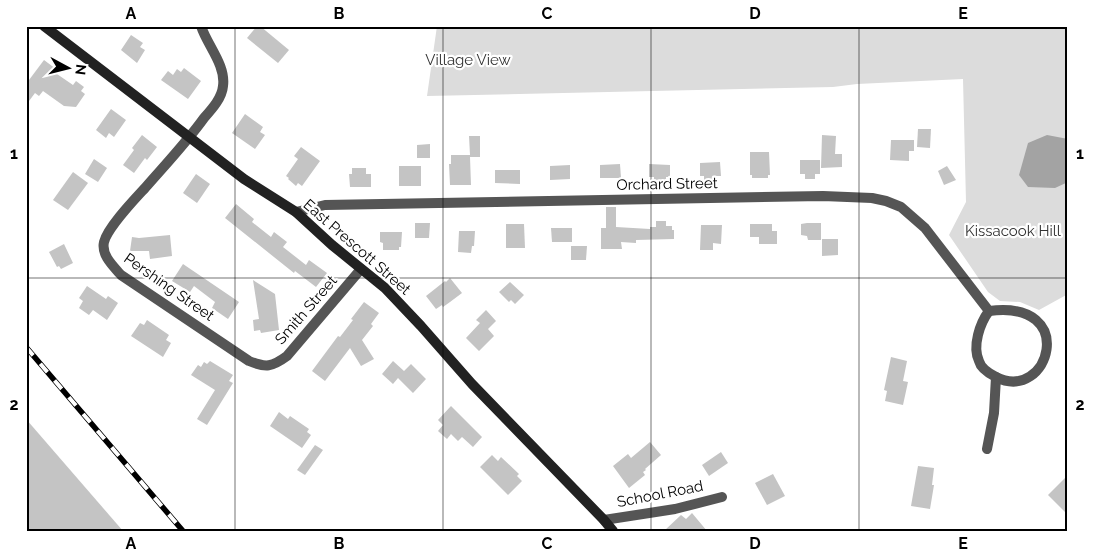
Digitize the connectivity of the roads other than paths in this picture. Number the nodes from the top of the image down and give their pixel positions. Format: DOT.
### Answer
graph roads {
  1 [pos="44,26"];
  2 [pos="201,26"];
  3 [pos="190,138"];
  4 [pos="296,212"];
  5 [pos="361,269"];
  6 [pos="989,311"];
  7 [pos="270,365"];
  8 [pos="996,378"];
  9 [pos="987,449"];
  10 [pos="722,497"];
  11 [pos="604,520"];
  12 [pos="613,531"];
  1 -- 3 [label="main road, East Prescott Street"];
  2 -- 3 [label="street, Pershing Street"];
  3 -- 4 [label="main road, East Prescott Street"];
  3 -- 7 [label="street, Pershing Street"];
  4 -- 5 [label="main road, East Prescott Street"];
  4 -- 6 [label="street, Orchard Street"];
  5 -- 7 [label="street, Smith Street"];
  5 -- 11 [label="main road, East Prescott Street"];
  6 -- 8 [label="street"];
  6 -- 8 [label="street"];
  8 -- 9 [label="street"];
  10 -- 11 [label="street, School Road"];
  11 -- 12 [label="main road, East Prescott Street"];
}
